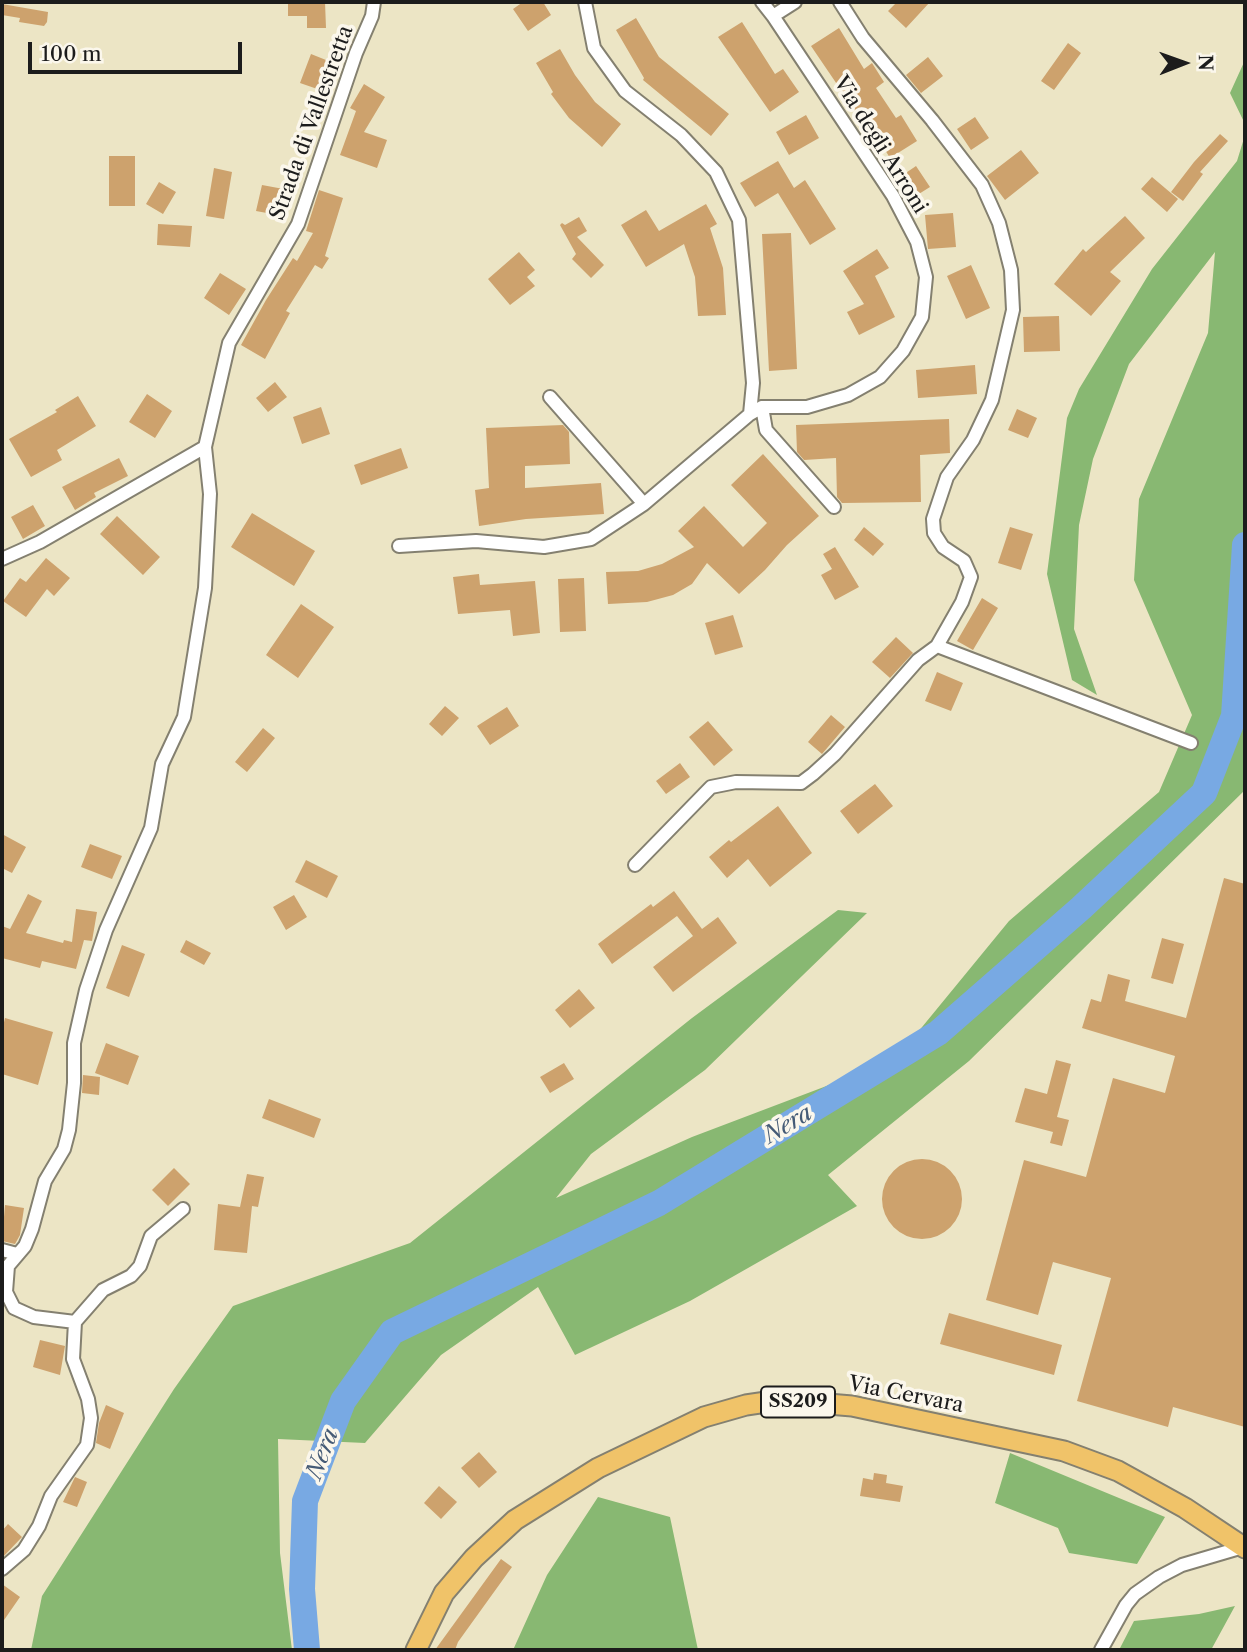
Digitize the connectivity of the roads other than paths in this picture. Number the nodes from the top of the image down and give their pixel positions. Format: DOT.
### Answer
graph roads {
  1 [pos="374,2"];
  2 [pos="585,2"];
  3 [pos="762,2"];
  4 [pos="794,2"];
  5 [pos="840,2"];
  6 [pos="773,16"];
  7 [pos="550,397"];
  8 [pos="762,407"];
  9 [pos="750,414"];
  10 [pos="205,447"];
  11 [pos="644,504"];
  12 [pos="834,508"];
  13 [pos="399,546"];
  14 [pos="2,559"];
  15 [pos="937,646"];
  16 [pos="1191,743"];
  17 [pos="635,865"];
  18 [pos="183,1209"];
  19 [pos="2,1250"];
  20 [pos="17,1254"];
  21 [pos="75,1322"];
  22 [pos="1244,1548"];
  23 [pos="2,1569"];
  24 [pos="416,1650"];
  25 [pos="1101,1650"];
  1 -- 10 [label="street, Strada di Vallestretta"];
  2 -- 9 [label="street"];
  3 -- 6 [label="street, Via degli Arroni"];
  4 -- 6 [label="street"];
  5 -- 15 [label="street"];
  6 -- 8 [label="street, Via degli Arroni"];
  7 -- 11 [label="street"];
  8 -- 9 [label="street"];
  8 -- 12 [label="street"];
  9 -- 11 [label="street"];
  10 -- 14 [label="street"];
  10 -- 20 [label="street, Strada di Vallestretta"];
  11 -- 13 [label="street"];
  15 -- 16 [label="street"];
  15 -- 17 [label="street"];
  18 -- 21 [label="street"];
  19 -- 20 [label="street"];
  20 -- 21 [label="street, Strada di Vallestretta"];
  21 -- 23 [label="street"];
  22 -- 24 [label="main road, Via Cervara / SS209"];
  22 -- 25 [label="street"];
}
